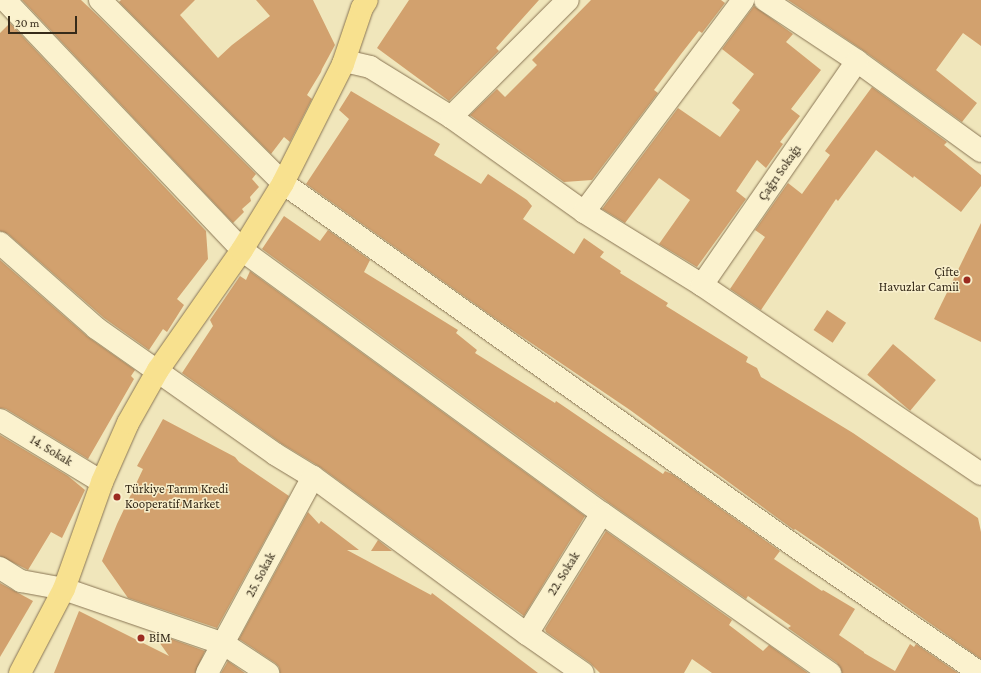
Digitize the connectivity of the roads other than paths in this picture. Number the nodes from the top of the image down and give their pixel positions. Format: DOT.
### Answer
graph roads {
  1 [pos="6,0"];
  2 [pos="568,0"];
  3 [pos="743,0"];
  4 [pos="765,0"];
  5 [pos="103,1"];
  6 [pos="362,3"];
  7 [pos="858,61"];
  8 [pos="343,64"];
  9 [pos="451,117"];
  10 [pos="981,151"];
  11 [pos="283,183"];
  12 [pos="584,212"];
  13 [pos="0,243"];
  14 [pos="242,250"];
  15 [pos="702,285"];
  16 [pos="158,370"];
  17 [pos="0,420"];
  18 [pos="981,474"];
  19 [pos="314,477"];
  20 [pos="102,482"];
  21 [pos="602,513"];
  22 [pos="0,568"];
  23 [pos="64,589"];
  24 [pos="527,634"];
  25 [pos="224,644"];
  26 [pos="20,673"];
  27 [pos="207,673"];
  28 [pos="268,673"];
  29 [pos="583,673"];
  30 [pos="830,673"];
  31 [pos="980,673"];
  1 -- 14 [label="street"];
  2 -- 9 [label="street"];
  3 -- 12 [label="street"];
  4 -- 7 [label="street"];
  5 -- 11 [label="street"];
  6 -- 8 [label="main road"];
  7 -- 10 [label="street"];
  7 -- 15 [label="street, Çağrı Sokağı"];
  8 -- 9 [label="street"];
  8 -- 11 [label="main road"];
  9 -- 12 [label="street"];
  11 -- 14 [label="main road"];
  11 -- 31 [label="street"];
  12 -- 15 [label="street"];
  13 -- 16 [label="street"];
  14 -- 16 [label="main road"];
  14 -- 21 [label="street"];
  15 -- 18 [label="street"];
  16 -- 19 [label="street"];
  16 -- 20 [label="main road"];
  17 -- 20 [label="street, 14. Sokak"];
  19 -- 24 [label="street"];
  19 -- 25 [label="street, 25. Sokak"];
  20 -- 23 [label="main road"];
  21 -- 24 [label="street, 22. Sokak"];
  21 -- 30 [label="street"];
  22 -- 23 [label="street"];
  23 -- 25 [label="street"];
  23 -- 26 [label="main road"];
  24 -- 29 [label="street"];
  25 -- 27 [label="street, 25. Sokak"];
  25 -- 28 [label="street"];
}
